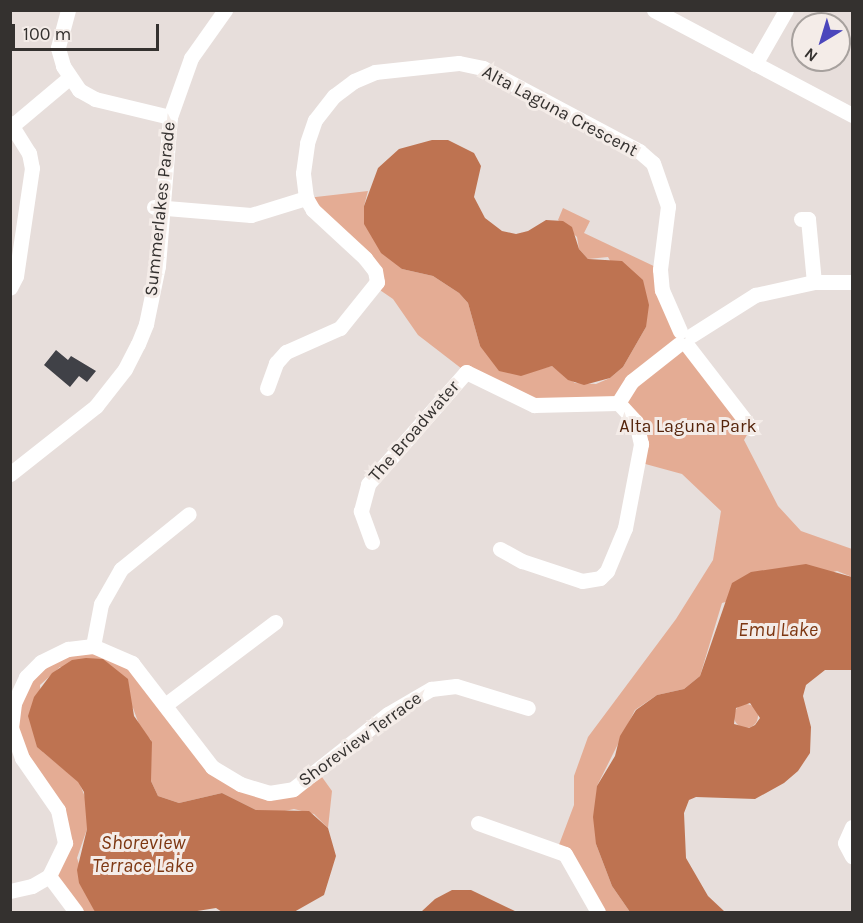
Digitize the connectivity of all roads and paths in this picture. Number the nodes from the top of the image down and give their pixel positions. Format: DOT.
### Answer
graph roads {
  1 [pos="68,10"];
  2 [pos="214,10"];
  3 [pos="225,10"];
  4 [pos="654,10"];
  5 [pos="671,10"];
  6 [pos="786,10"];
  7 [pos="757,60"];
  8 [pos="69,78"];
  9 [pos="852,105"];
  10 [pos="852,114"];
  11 [pos="166,116"];
  12 [pos="12,124"];
  13 [pos="306,198"];
  14 [pos="158,208"];
  15 [pos="801,219"];
  16 [pos="813,282"];
  17 [pos="852,282"];
  18 [pos="10,288"];
  19 [pos="685,339"];
  20 [pos="267,388"];
  21 [pos="618,404"];
  22 [pos="751,428"];
  23 [pos="10,464"];
  24 [pos="10,474"];
  25 [pos="189,514"];
  26 [pos="372,542"];
  27 [pos="500,549"];
  28 [pos="275,622"];
  29 [pos="93,646"];
  30 [pos="165,705"];
  31 [pos="528,708"];
  32 [pos="11,728"];
  33 [pos="478,823"];
  34 [pos="852,827"];
  35 [pos="852,856"];
  36 [pos="49,876"];
  37 [pos="10,891"];
  38 [pos="76,912"];
  39 [pos="598,912"];
  1 -- 8 [label="street"];
  2 -- 11 [label="street, Summerlakes Parade"];
  3 -- 11 [label="street, Summerlakes Parade"];
  4 -- 7 [label="street"];
  5 -- 7 [label="street"];
  6 -- 7 [label="street"];
  7 -- 9 [label="street"];
  7 -- 10 [label="street"];
  8 -- 11 [label="street"];
  8 -- 12 [label="street"];
  11 -- 14 [label="street, Summerlakes Parade"];
  12 -- 18 [label="street"];
  13 -- 14 [label="street"];
  13 -- 19 [label="street, Alta Laguna Crescent"];
  13 -- 20 [label="street"];
  14 -- 23 [label="street, Summerlakes Parade"];
  14 -- 24 [label="street, Summerlakes Parade"];
  15 -- 16 [label="street"];
  16 -- 17 [label="street"];
  16 -- 19 [label="street"];
  19 -- 21 [label="street"];
  19 -- 22 [label="street, Alta Laguna Crescent"];
  21 -- 26 [label="street, The Broadwater"];
  21 -- 27 [label="street"];
  25 -- 29 [label="street"];
  28 -- 30 [label="street"];
  29 -- 30 [label="street, Shoreview Terrace"];
  29 -- 32 [label="street"];
  30 -- 31 [label="street, Shoreview Terrace"];
  32 -- 36 [label="street"];
  33 -- 39 [label="street"];
  34 -- 35 [label="street"];
  36 -- 37 [label="street"];
  36 -- 38 [label="street"];
}
